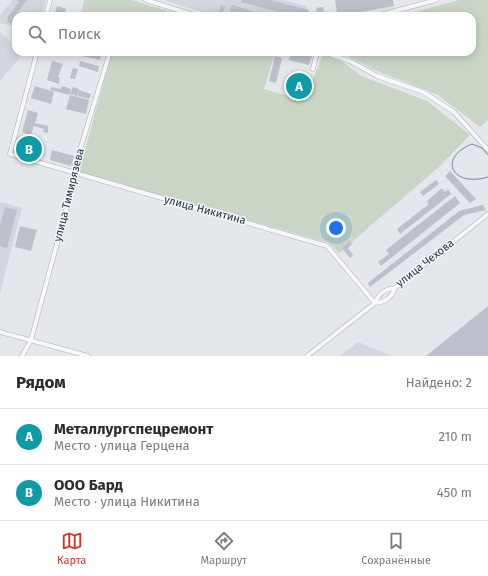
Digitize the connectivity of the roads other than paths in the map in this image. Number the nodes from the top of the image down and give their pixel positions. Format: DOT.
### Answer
graph roads {
  1 [pos="50,0"];
  2 [pos="146,0"];
  3 [pos="436,0"];
  4 [pos="47,12"];
  5 [pos="184,12"];
  6 [pos="391,12"];
  7 [pos="36,56"];
  8 [pos="109,56"];
  9 [pos="316,56"];
  10 [pos="335,56"];
  11 [pos="313,69"];
  12 [pos="488,150"];
  13 [pos="76,173"];
  14 [pos="488,214"];
  15 [pos="395,288"];
  16 [pos="375,303"];
  17 [pos="0,332"];
  18 [pos="31,340"];
  19 [pos="22,356"];
  20 [pos="88,356"];
  21 [pos="307,356"];
  1 -- 4 [label="street"];
  2 -- 5 [label="street"];
  3 -- 6 [label="street"];
  7 -- 13 [label="street, улица Никитина"];
  8 -- 13 [label="street, улица Тимирязева"];
  9 -- 11 [label="street"];
  10 -- 12 [label="street"];
  13 -- 16 [label="street, улица Никитина"];
  13 -- 18 [label="street, улица Тимирязева"];
  14 -- 15 [label="street, улица Чехова"];
  15 -- 16 [label="street, улица Чехова"];
  15 -- 16 [label="street"];
  16 -- 21 [label="street, улица Чехова"];
  17 -- 18 [label="street"];
  18 -- 19 [label="street, улица Тимирязева"];
  18 -- 20 [label="street"];
}
